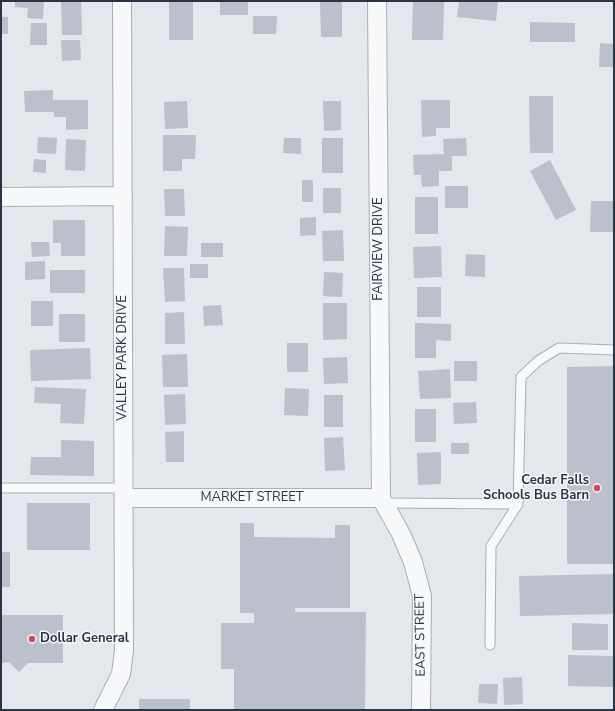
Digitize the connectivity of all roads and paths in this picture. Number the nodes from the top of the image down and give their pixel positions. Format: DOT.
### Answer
graph roads {
  1 [pos="122,1"];
  2 [pos="377,1"];
  3 [pos="123,196"];
  4 [pos="1,197"];
  5 [pos="614,350"];
  6 [pos="1,488"];
  7 [pos="124,493"];
  8 [pos="383,500"];
  9 [pos="518,504"];
  10 [pos="490,645"];
  11 [pos="103,710"];
  12 [pos="421,710"];
  1 -- 3 [label="street, VALLEY PARK DRIVE"];
  2 -- 8 [label="street, FAIRVIEW DRIVE"];
  3 -- 4 [label="street"];
  3 -- 7 [label="street, VALLEY PARK DRIVE"];
  5 -- 9 [label="lane"];
  6 -- 7 [label="lane"];
  7 -- 8 [label="street, MARKET STREET"];
  7 -- 11 [label="street, VALLEY PARK DRIVE"];
  8 -- 9 [label="lane"];
  8 -- 12 [label="street, EAST STREET"];
  9 -- 10 [label="lane"];
}
